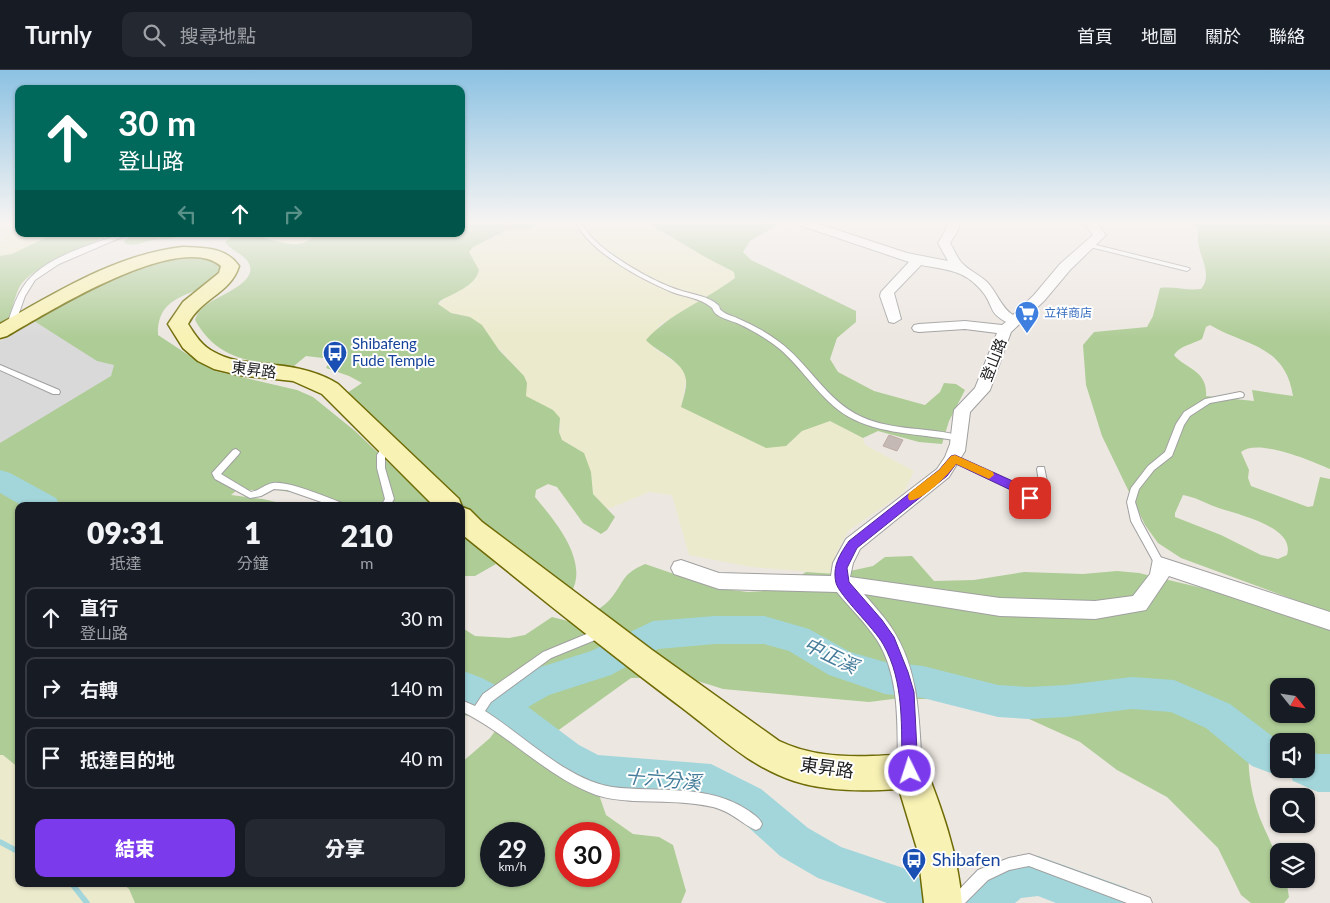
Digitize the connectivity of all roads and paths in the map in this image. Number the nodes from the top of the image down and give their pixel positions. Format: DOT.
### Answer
graph roads {
  1 [pos="60,261"];
  2 [pos="142,261"];
  3 [pos="226,261"];
  4 [pos="620,261"];
  5 [pos="917,261"];
  6 [pos="922,261"];
  7 [pos="954,261"];
  8 [pos="1071,261"];
  9 [pos="1153,261"];
  10 [pos="958,268"];
  11 [pos="1187,269"];
  12 [pos="894,319"];
  13 [pos="1010,326"];
  14 [pos="918,328"];
  15 [pos="5,330"];
  16 [pos="0,367"];
  17 [pos="56,392"];
  18 [pos="1240,395"];
  19 [pos="959,438"];
  20 [pos="387,444"];
  21 [pos="236,452"];
  22 [pos="955,459"];
  23 [pos="1041,469"];
  24 [pos="330,502"];
  25 [pos="388,502"];
  26 [pos="446,502"];
  27 [pos="465,521"];
  28 [pos="1160,565"];
  29 [pos="682,568"];
  30 [pos="842,584"];
  31 [pos="1330,621"];
  32 [pos="623,645"];
  33 [pos="499,689"];
  34 [pos="465,707"];
  35 [pos="478,712"];
  36 [pos="910,771"];
  37 [pos="756,824"];
  38 [pos="943,903"];
  39 [pos="956,903"];
  40 [pos="1145,903"];
  1 -- 15 [label="lane"];
  2 -- 15 [label="street, 東昇路"];
  3 -- 20 [label="street, 東昇路"];
  4 -- 19 [label="lane"];
  5 -- 12 [label="street"];
  6 -- 10 [label="street"];
  7 -- 10 [label="street"];
  8 -- 13 [label="street, 登山路"];
  9 -- 11 [label="lane"];
  10 -- 13 [label="street"];
  13 -- 14 [label="street"];
  13 -- 19 [label="street, 登山路"];
  16 -- 17 [label="lane"];
  18 -- 28 [label="lane"];
  19 -- 22 [label="street, 登山路"];
  20 -- 25 [label="lane"];
  20 -- 26 [label="street, 東昇路"];
  21 -- 24 [label="lane"];
  22 -- 23 [label="lane"];
  22 -- 30 [label="street"];
  27 -- 32 [label="street, 東昇路"];
  28 -- 30 [label="street"];
  28 -- 31 [label="street"];
  29 -- 30 [label="street"];
  30 -- 36 [label="street"];
  32 -- 33 [label="lane"];
  32 -- 36 [label="street, 東昇路"];
  33 -- 35 [label="lane"];
  34 -- 35 [label="lane"];
  35 -- 37 [label="lane"];
  36 -- 38 [label="street"];
  39 -- 40 [label="lane"];
}
